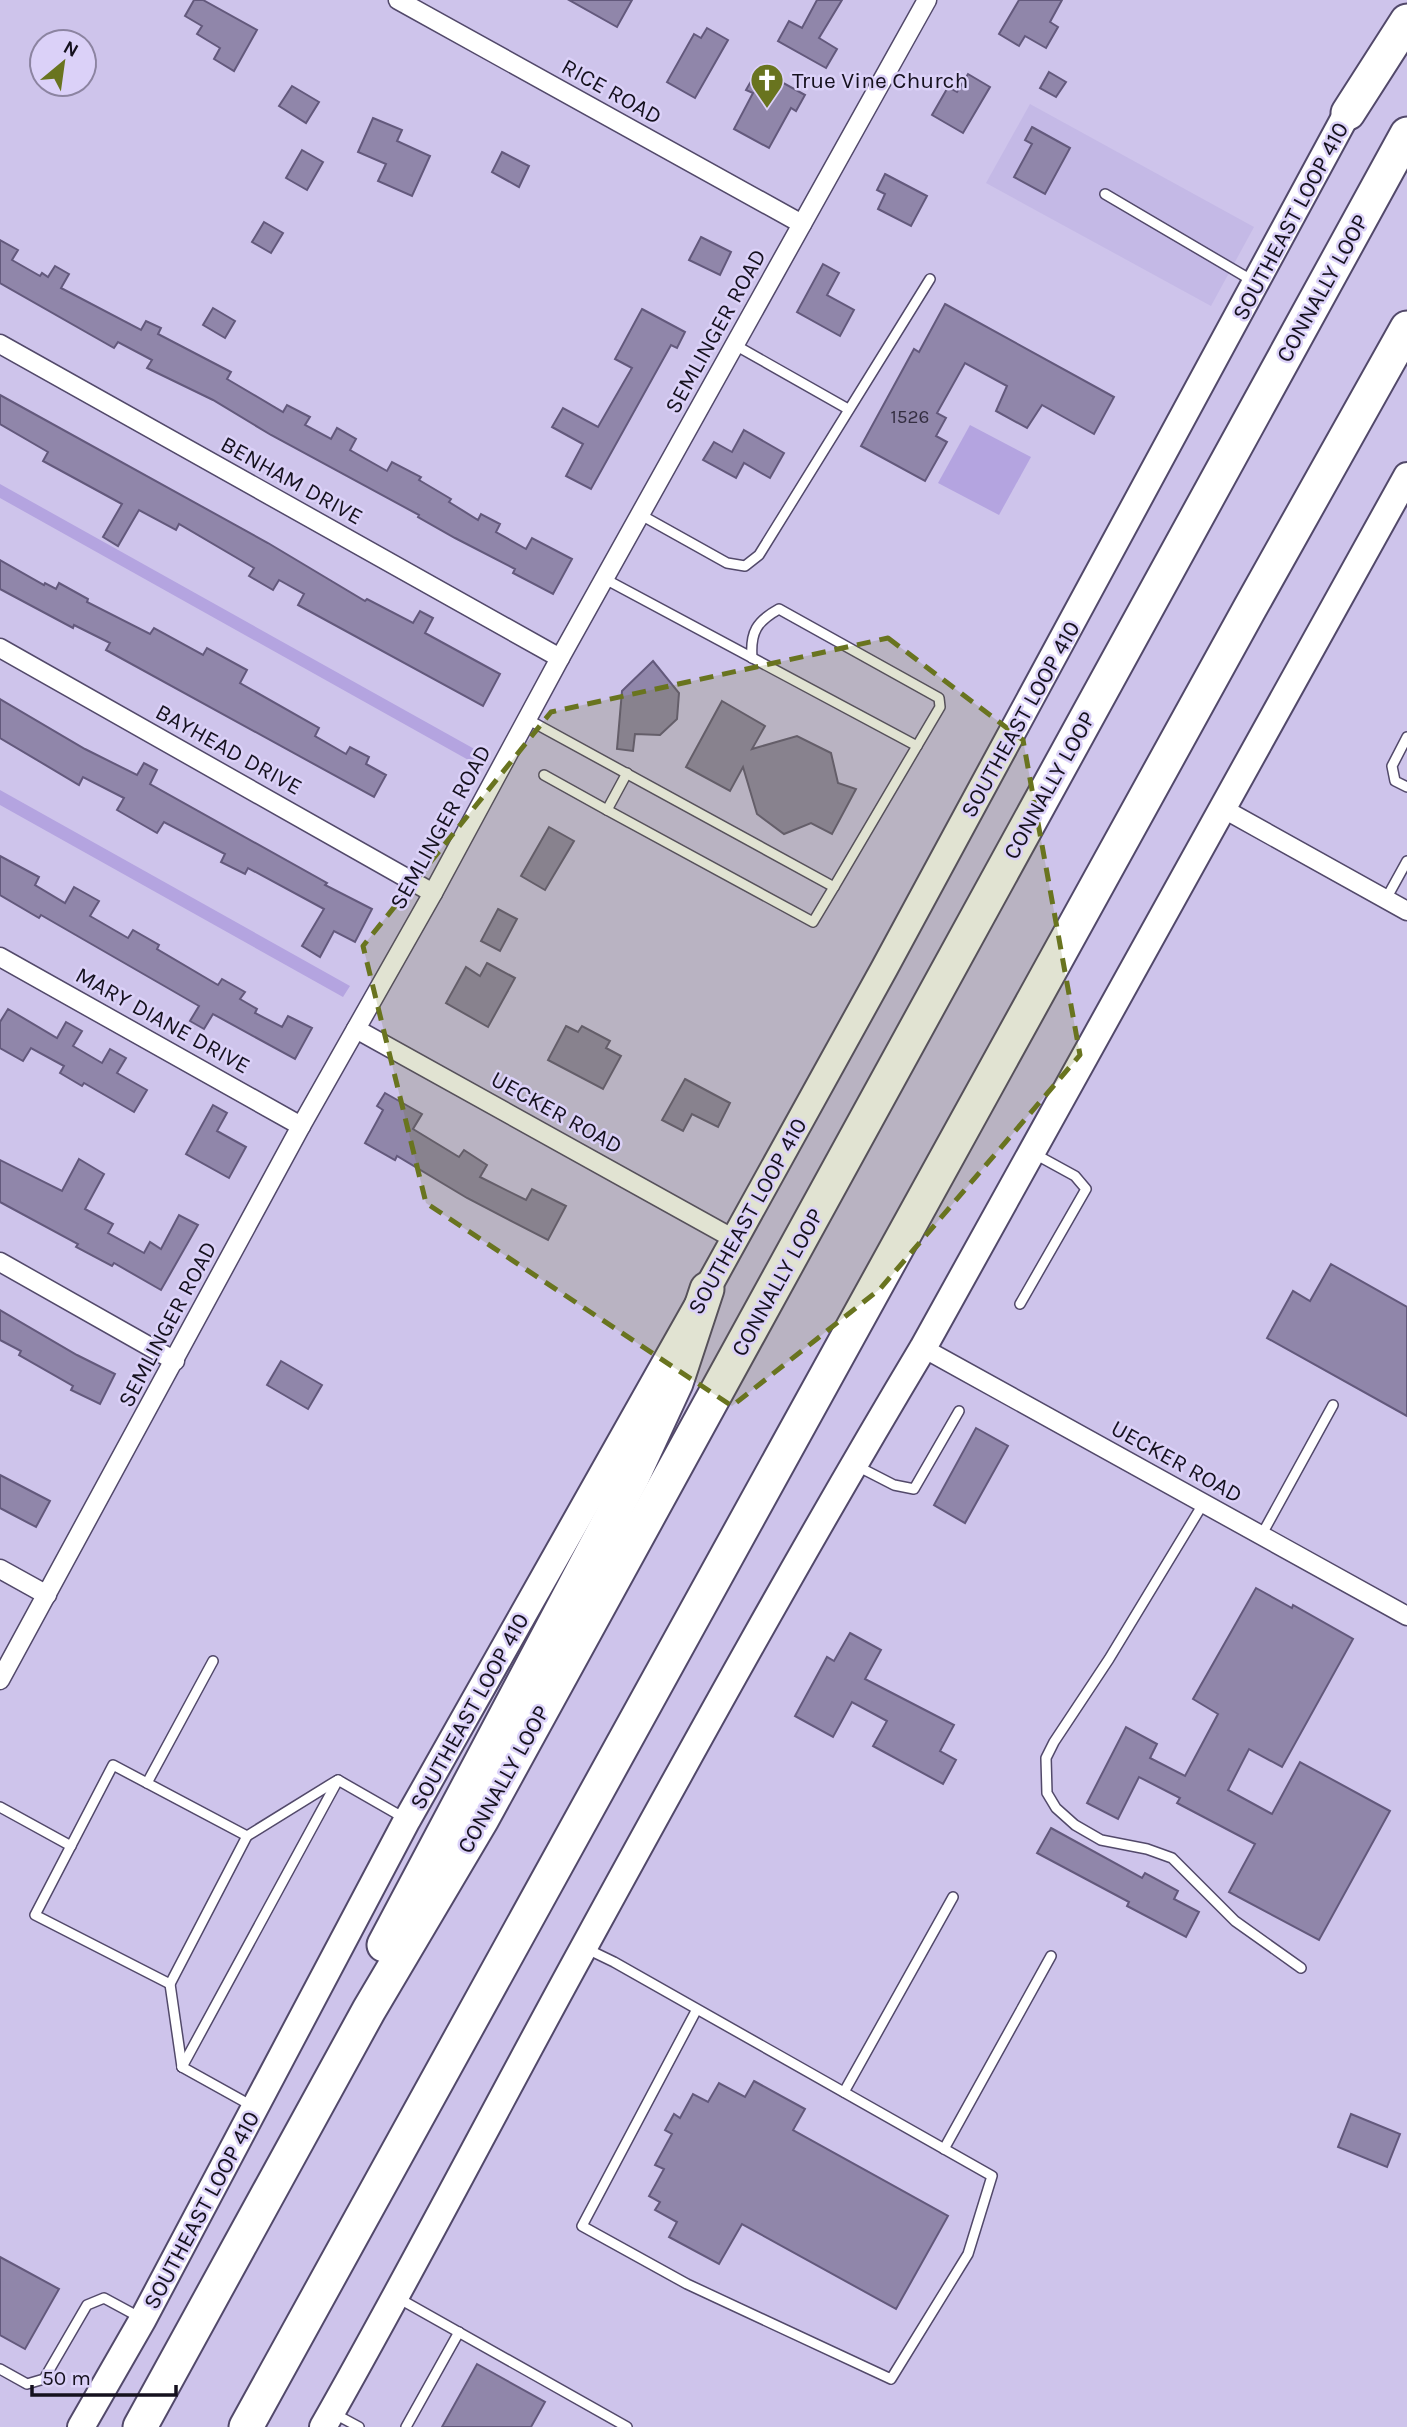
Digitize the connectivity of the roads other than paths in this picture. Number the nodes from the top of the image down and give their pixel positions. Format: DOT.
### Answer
graph roads {
  1 [pos="398,0"];
  2 [pos="927,0"];
  3 [pos="1407,2"];
  4 [pos="1407,21"];
  5 [pos="1348,113"];
  6 [pos="1407,134"];
  7 [pos="1105,194"];
  8 [pos="802,224"];
  9 [pos="930,279"];
  10 [pos="1257,284"];
  11 [pos="1407,328"];
  12 [pos="0,344"];
  13 [pos="735,345"];
  14 [pos="848,410"];
  15 [pos="1407,476"];
  16 [pos="641,515"];
  17 [pos="605,579"];
  18 [pos="0,648"];
  19 [pos="560,658"];
  20 [pos="752,658"];
  21 [pos="527,719"];
  22 [pos="1407,737"];
  23 [pos="917,746"];
  24 [pos="627,774"];
  25 [pos="544,775"];
  26 [pos="1407,788"];
  27 [pos="1222,808"];
  28 [pos="607,810"];
  29 [pos="1407,861"];
  30 [pos="834,887"];
  31 [pos="433,893"];
  32 [pos="1386,899"];
  33 [pos="1407,911"];
  34 [pos="0,957"];
  35 [pos="356,1029"];
  36 [pos="302,1126"];
  37 [pos="1032,1152"];
  38 [pos="734,1239"];
  39 [pos="0,1262"];
  40 [pos="707,1289"];
  41 [pos="1020,1304"];
  42 [pos="923,1348"];
  43 [pos="176,1361"];
  44 [pos="1333,1405"];
  45 [pos="959,1411"];
  46 [pos="853,1465"];
  47 [pos="1203,1504"];
  48 [pos="1261,1536"];
  49 [pos="0,1569"];
  50 [pos="47,1595"];
  51 [pos="1407,1616"];
  52 [pos="214,1661"];
  53 [pos="0,1680"];
  54 [pos="338,1780"];
  55 [pos="147,1783"];
  56 [pos="0,1807"];
  57 [pos="407,1820"];
  58 [pos="247,1836"];
  59 [pos="71,1846"];
  60 [pos="953,1897"];
  61 [pos="584,1947"];
  62 [pos="1051,1956"];
  63 [pos="1301,1968"];
  64 [pos="170,1984"];
  65 [pos="697,2009"];
  66 [pos="369,2010"];
  67 [pos="182,2067"];
  68 [pos="844,2092"];
  69 [pos="256,2108"];
  70 [pos="944,2149"];
  71 [pos="397,2297"];
  72 [pos="143,2319"];
  73 [pos="459,2332"];
  74 [pos="0,2369"];
  75 [pos="327,2420"];
  76 [pos="81,2427"];
  77 [pos="140,2427"];
  78 [pos="246,2427"];
  79 [pos="359,2427"];
  80 [pos="406,2427"];
  81 [pos="627,2427"];
  1 -- 8 [label="street, RICE ROAD"];
  2 -- 8 [label="street, SEMLINGER ROAD"];
  3 -- 5 [label="main road, SOUTHEAST LOOP 410"];
  4 -- 5 [label="highway"];
  5 -- 10 [label="main road, SOUTHEAST LOOP 410"];
  6 -- 66 [label="highway, CONNALLY LOOP"];
  7 -- 10 [label="lane"];
  8 -- 13 [label="street, SEMLINGER ROAD"];
  9 -- 14 [label="lane"];
  10 -- 38 [label="main road, SOUTHEAST LOOP 410"];
  11 -- 78 [label="highway"];
  12 -- 19 [label="street, BENHAM DRIVE"];
  13 -- 14 [label="lane"];
  13 -- 16 [label="street, SEMLINGER ROAD"];
  14 -- 16 [label="lane"];
  15 -- 27 [label="main road"];
  16 -- 17 [label="street, SEMLINGER ROAD"];
  17 -- 19 [label="street, SEMLINGER ROAD"];
  17 -- 20 [label="lane"];
  18 -- 31 [label="street, BAYHEAD DRIVE"];
  19 -- 21 [label="street, SEMLINGER ROAD"];
  20 -- 23 [label="lane"];
  20 -- 23 [label="lane"];
  21 -- 24 [label="lane"];
  21 -- 31 [label="street, SEMLINGER ROAD"];
  22 -- 26 [label="lane"];
  23 -- 30 [label="lane"];
  24 -- 28 [label="lane"];
  24 -- 30 [label="lane"];
  25 -- 28 [label="lane"];
  27 -- 32 [label="street"];
  27 -- 37 [label="main road"];
  28 -- 30 [label="lane"];
  29 -- 32 [label="lane"];
  31 -- 35 [label="street, SEMLINGER ROAD"];
  32 -- 33 [label="street"];
  34 -- 36 [label="street, MARY DIANE DRIVE"];
  35 -- 36 [label="street, SEMLINGER ROAD"];
  35 -- 38 [label="street, UECKER ROAD"];
  36 -- 43 [label="street, SEMLINGER ROAD"];
  37 -- 41 [label="lane"];
  37 -- 42 [label="main road"];
  38 -- 40 [label="main road, SOUTHEAST LOOP 410"];
  39 -- 43 [label="street"];
  40 -- 57 [label="main road, SOUTHEAST LOOP 410"];
  40 -- 66 [label="highway"];
  42 -- 46 [label="main road"];
  42 -- 47 [label="street, UECKER ROAD"];
  43 -- 50 [label="street, SEMLINGER ROAD"];
  44 -- 48 [label="lane"];
  45 -- 46 [label="lane"];
  46 -- 61 [label="main road"];
  47 -- 48 [label="street, UECKER ROAD"];
  47 -- 63 [label="lane"];
  48 -- 51 [label="street, UECKER ROAD"];
  49 -- 50 [label="street"];
  50 -- 53 [label="street, SEMLINGER ROAD"];
  52 -- 55 [label="lane"];
  54 -- 57 [label="lane"];
  54 -- 58 [label="lane"];
  54 -- 67 [label="lane"];
  55 -- 58 [label="lane"];
  55 -- 59 [label="lane"];
  56 -- 59 [label="lane"];
  57 -- 69 [label="main road, SOUTHEAST LOOP 410"];
  58 -- 64 [label="lane"];
  59 -- 64 [label="lane"];
  60 -- 68 [label="lane"];
  61 -- 65 [label="lane"];
  61 -- 71 [label="main road"];
  62 -- 70 [label="lane"];
  64 -- 67 [label="lane"];
  65 -- 68 [label="lane"];
  65 -- 70 [label="lane"];
  66 -- 77 [label="highway, CONNALLY LOOP"];
  67 -- 69 [label="lane"];
  68 -- 70 [label="lane"];
  69 -- 72 [label="main road, SOUTHEAST LOOP 410"];
  71 -- 73 [label="lane"];
  71 -- 75 [label="main road"];
  72 -- 74 [label="lane"];
  72 -- 76 [label="main road, SOUTHEAST LOOP 410"];
  73 -- 80 [label="lane"];
  73 -- 81 [label="lane"];
  75 -- 79 [label="lane"];
}
